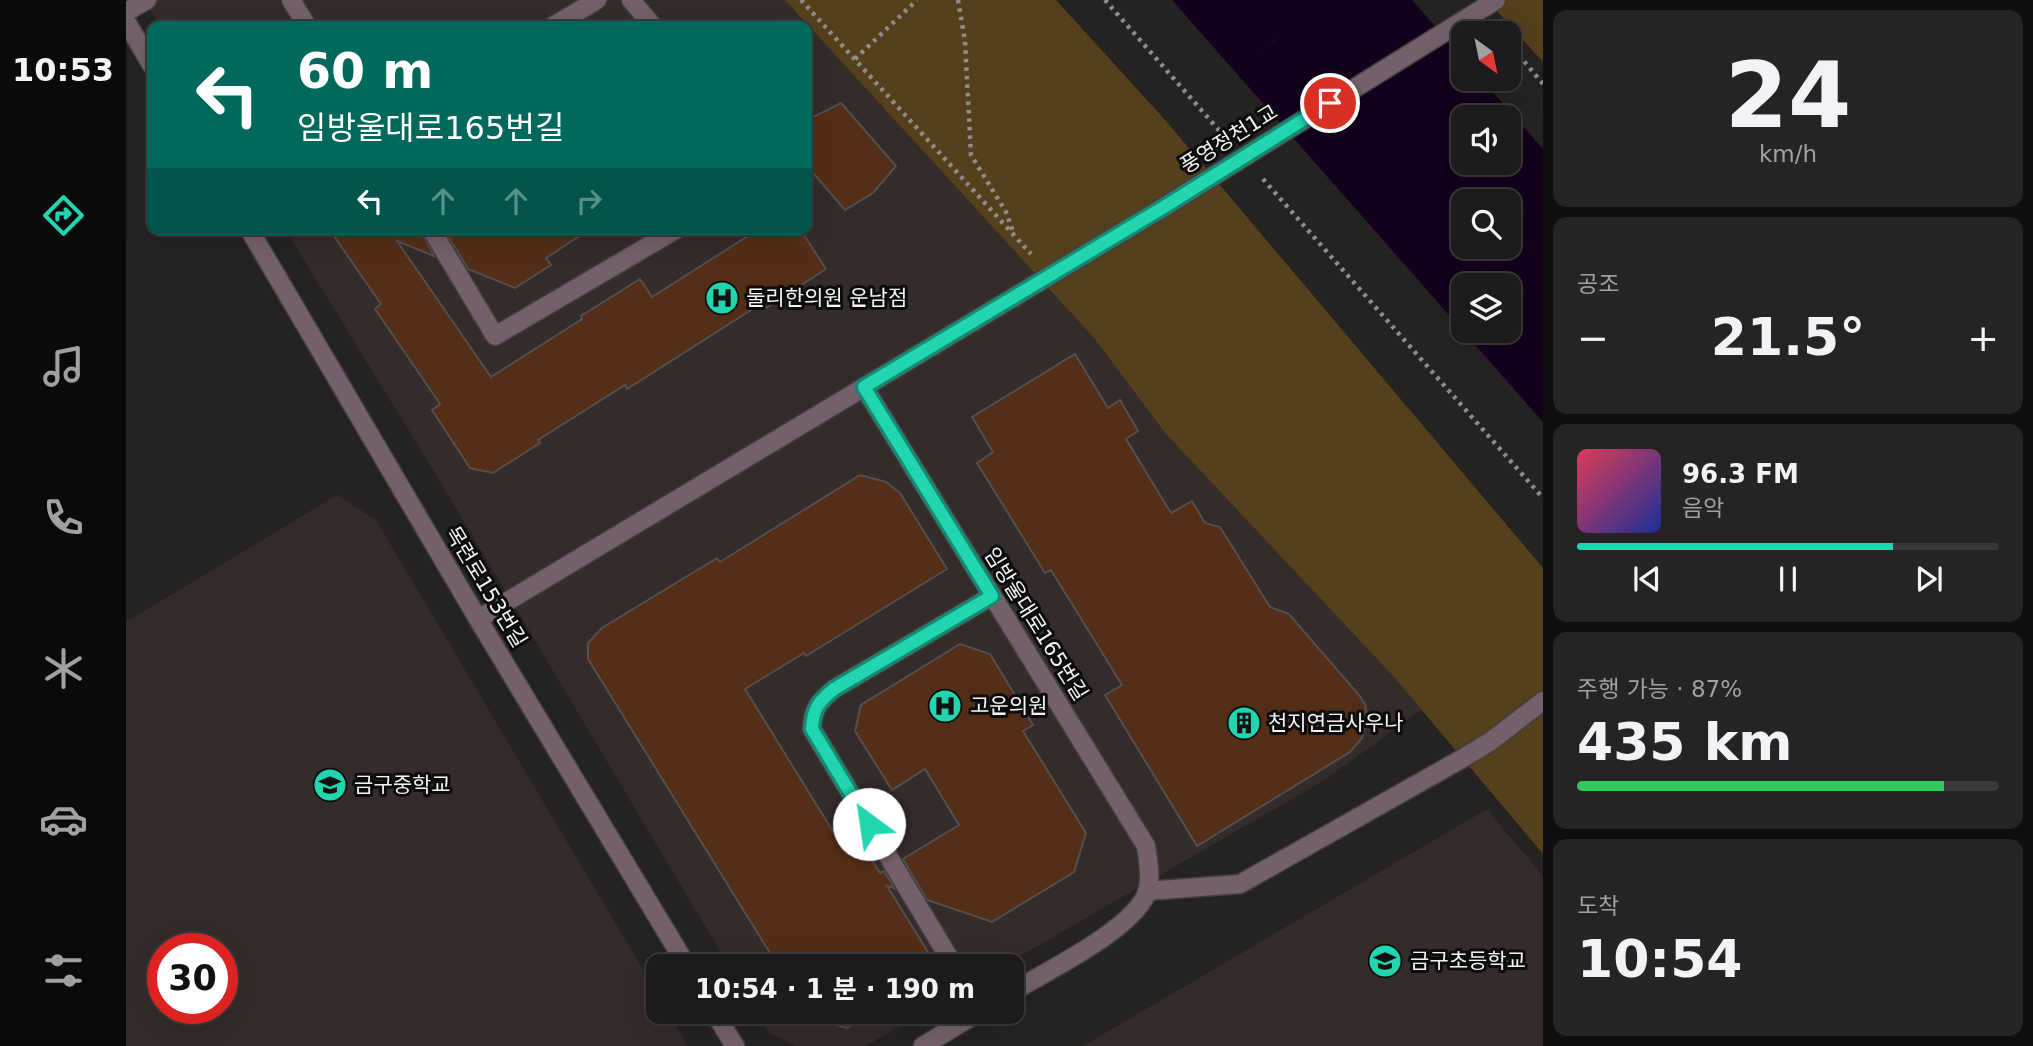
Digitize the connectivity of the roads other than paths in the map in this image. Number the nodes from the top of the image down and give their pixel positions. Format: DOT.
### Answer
graph roads {
  1 [pos="147,0"];
  2 [pos="291,0"];
  3 [pos="597,0"];
  4 [pos="631,0"];
  5 [pos="1496,0"];
  6 [pos="126,12"];
  7 [pos="126,21"];
  8 [pos="304,21"];
  9 [pos="561,21"];
  10 [pos="649,21"];
  11 [pos="147,57"];
  12 [pos="253,235"];
  13 [pos="435,235"];
  14 [pos="667,235"];
  15 [pos="864,387"];
  16 [pos="992,596"];
  17 [pos="478,619"];
  18 [pos="1543,701"];
  19 [pos="1147,891"];
  20 [pos="680,954"];
  21 [pos="947,954"];
  22 [pos="1024,985"];
  23 [pos="721,1024"];
  24 [pos="959,1024"];
  25 [pos="735,1046"];
  26 [pos="922,1046"];
  1 -- 6 [label="street"];
  2 -- 8 [label="street"];
  3 -- 9 [label="street"];
  4 -- 10 [label="street"];
  5 -- 15 [label="street, 풍영정천1교, bridge"];
  7 -- 11 [label="street"];
  12 -- 17 [label="street, 목련로153번길"];
  13 -- 14 [label="street"];
  15 -- 16 [label="street, 임방울대로165번길"];
  15 -- 17 [label="street, 풍영정천1교"];
  16 -- 19 [label="street, 임방울대로165번길"];
  16 -- 21 [label="street"];
  17 -- 20 [label="street, 목련로153번길"];
  18 -- 19 [label="street"];
  19 -- 22 [label="street"];
  23 -- 25 [label="street"];
  24 -- 26 [label="street"];
}
